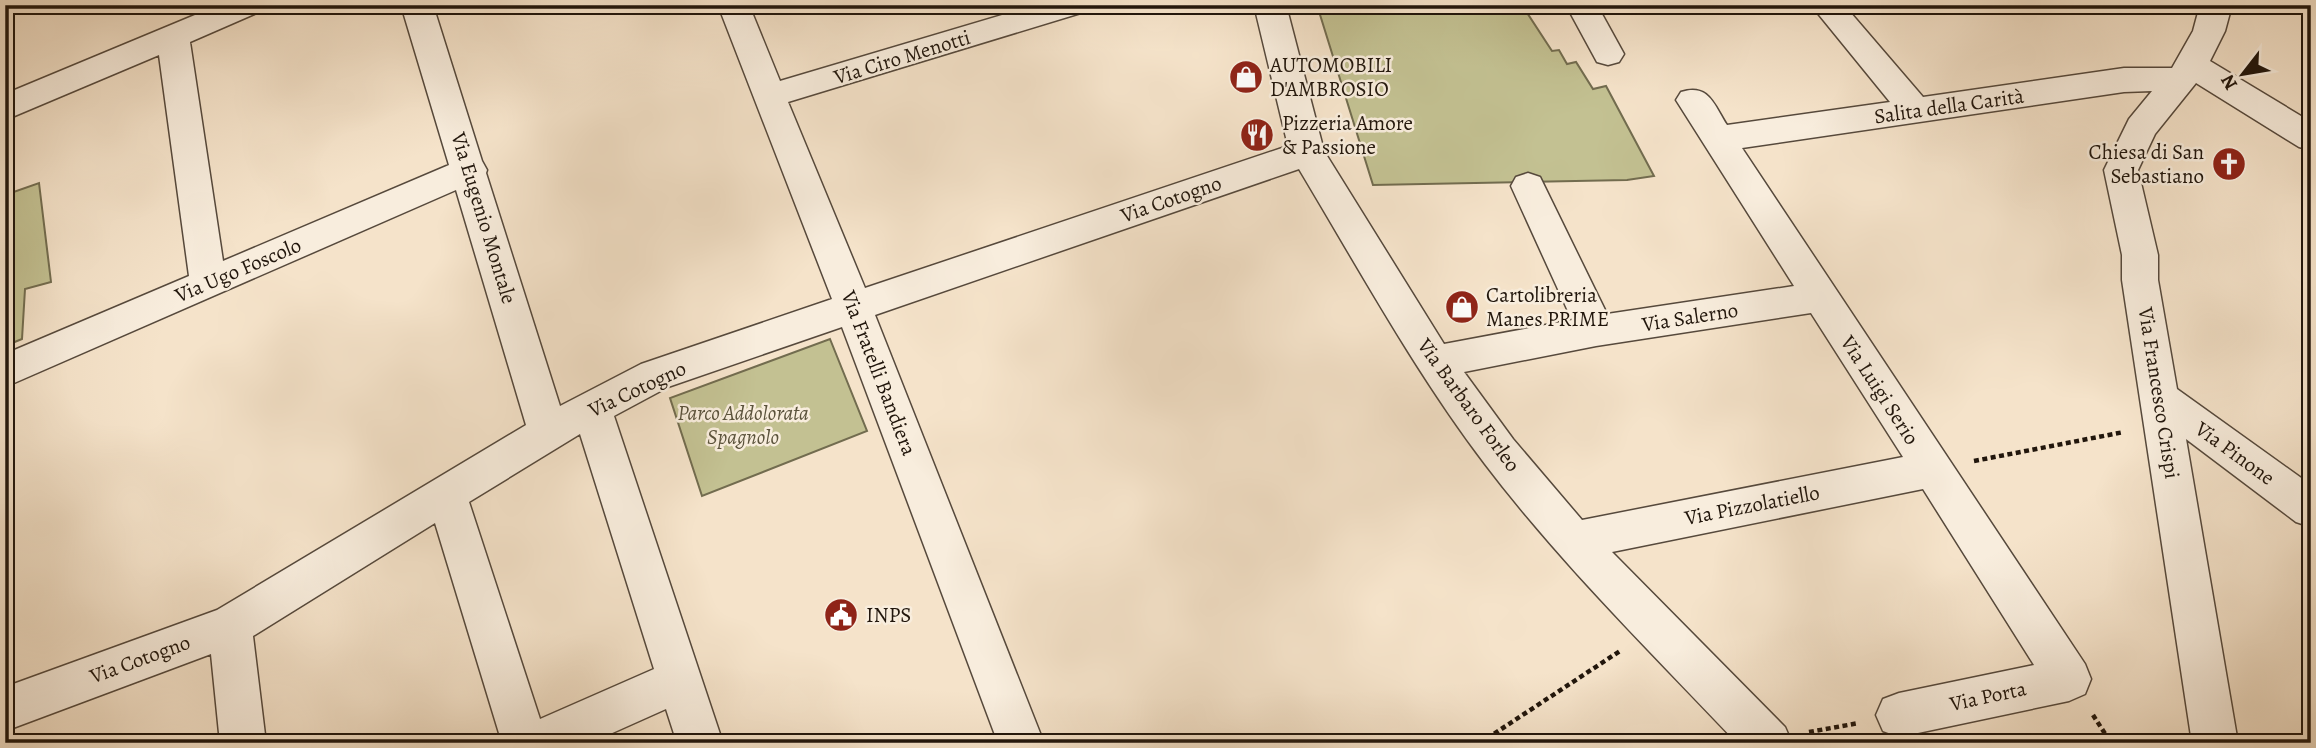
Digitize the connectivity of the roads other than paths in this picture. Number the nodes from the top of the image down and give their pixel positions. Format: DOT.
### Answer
graph roads {
  1 [pos="248,5"];
  2 [pos="418,5"];
  3 [pos="733,5"];
  4 [pos="1073,5"];
  5 [pos="1270,5"];
  6 [pos="1581,5"];
  7 [pos="1826,5"];
  8 [pos="2216,5"];
  9 [pos="173,38"];
  10 [pos="1608,54"];
  11 [pos="2187,72"];
  12 [pos="770,96"];
  13 [pos="1693,100"];
  14 [pos="5,108"];
  15 [pos="1917,112"];
  16 [pos="1718,138"];
  17 [pos="2311,138"];
  18 [pos="1307,153"];
  19 [pos="470,170"];
  20 [pos="1528,186"];
  21 [pos="208,283"];
  22 [pos="1820,297"];
  23 [pos="854,308"];
  24 [pos="1596,331"];
  25 [pos="1435,362"];
  26 [pos="5,371"];
  27 [pos="592,409"];
  28 [pos="2162,411"];
  29 [pos="548,432"];
  30 [pos="1932,469"];
  31 [pos="446,493"];
  32 [pos="2311,509"];
  33 [pos="1573,541"];
  34 [pos="230,626"];
  35 [pos="2069,679"];
  36 [pos="680,680"];
  37 [pos="5,709"];
  38 [pos="1903,714"];
  39 [pos="1768,742"];
  40 [pos="243,743"];
  41 [pos="525,743"];
  42 [pos="537,743"];
  43 [pos="701,743"];
  44 [pos="1021,743"];
  45 [pos="2215,743"];
  1 -- 9 [label="street"];
  2 -- 19 [label="street, Via Eugenio Montale"];
  3 -- 12 [label="street, Via Fratelli Bandiera"];
  4 -- 12 [label="street, Via Ciro Menotti"];
  5 -- 18 [label="street, Via Barbaro Forleo"];
  6 -- 10 [label="street"];
  7 -- 15 [label="street"];
  8 -- 11 [label="street, Via Francesco Crispi"];
  9 -- 14 [label="street"];
  9 -- 21 [label="street"];
  11 -- 15 [label="street, Salita della Carità"];
  11 -- 17 [label="street"];
  11 -- 28 [label="street, Via Francesco Crispi"];
  12 -- 23 [label="street, Via Fratelli Bandiera"];
  13 -- 16 [label="street, Via Luigi Serio"];
  15 -- 16 [label="street, Salita della Carità"];
  16 -- 22 [label="street, Via Luigi Serio"];
  18 -- 23 [label="street, Via Cotogno"];
  18 -- 25 [label="street, Via Barbaro Forleo"];
  19 -- 21 [label="street, Via Ugo Foscolo"];
  19 -- 29 [label="street, Via Eugenio Montale"];
  20 -- 24 [label="street"];
  21 -- 26 [label="street, Via Ugo Foscolo"];
  22 -- 24 [label="street, Via Salerno"];
  22 -- 30 [label="street, Via Luigi Serio"];
  23 -- 27 [label="street, Via Cotogno"];
  23 -- 44 [label="street, Via Fratelli Bandiera"];
  24 -- 25 [label="street, Via Salerno"];
  25 -- 33 [label="street, Via Barbaro Forleo"];
  27 -- 29 [label="street, Via Cotogno"];
  27 -- 36 [label="street"];
  28 -- 32 [label="street, Via Pinone"];
  28 -- 45 [label="street, Via Francesco Crispi"];
  29 -- 31 [label="street, Via Cotogno"];
  30 -- 33 [label="street, Via Pizzolatiello"];
  30 -- 35 [label="street, Via Luigi Serio"];
  31 -- 34 [label="street, Via Cotogno"];
  31 -- 41 [label="street"];
  33 -- 39 [label="street, Via Barbaro Forleo"];
  34 -- 37 [label="street, Via Cotogno"];
  34 -- 40 [label="street"];
  35 -- 38 [label="street, Via Porta"];
  36 -- 42 [label="street"];
  36 -- 43 [label="street"];
}
